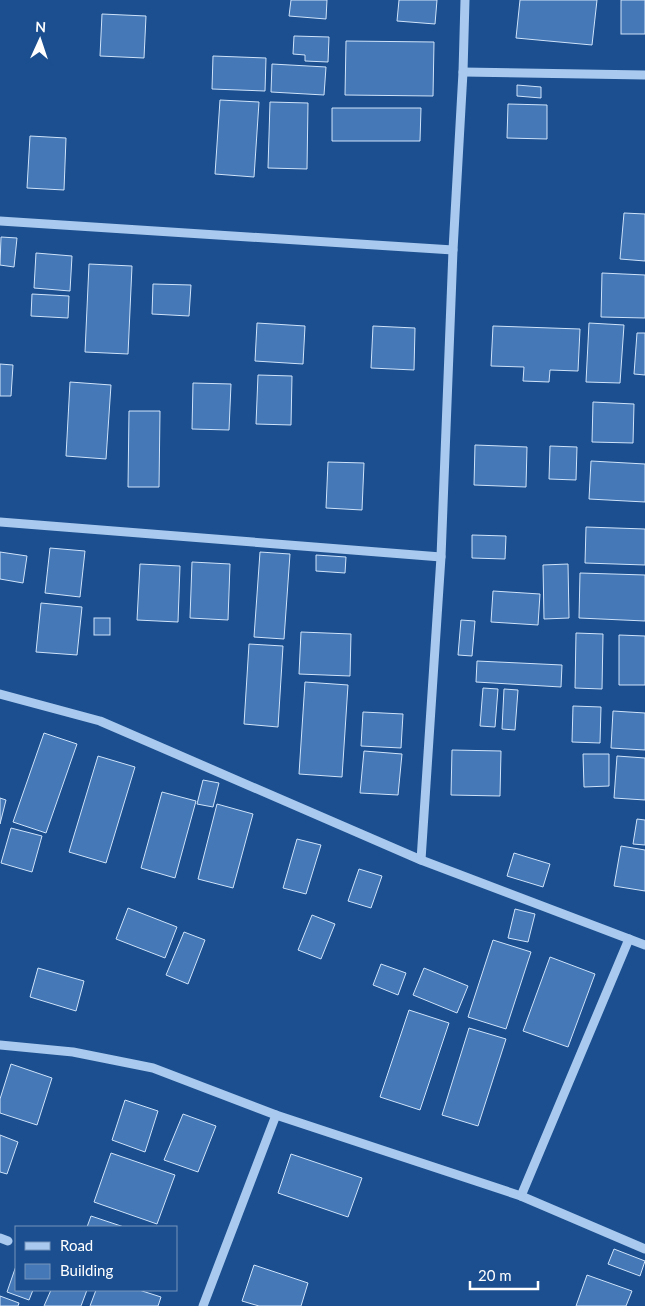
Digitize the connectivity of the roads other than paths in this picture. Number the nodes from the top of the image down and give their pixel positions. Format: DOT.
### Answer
graph roads {
  1 [pos="465,0"];
  2 [pos="464,72"];
  3 [pos="645,75"];
  4 [pos="0,221"];
  5 [pos="453,250"];
  6 [pos="0,522"];
  7 [pos="441,557"];
  8 [pos="0,694"];
  9 [pos="421,860"];
  10 [pos="629,940"];
  11 [pos="645,945"];
  12 [pos="0,1045"];
  13 [pos="276,1115"];
  14 [pos="522,1196"];
  15 [pos="645,1249"];
  16 [pos="203,1306"];
  1 -- 2 [label="street"];
  2 -- 3 [label="street"];
  2 -- 5 [label="street"];
  4 -- 5 [label="street"];
  5 -- 7 [label="street"];
  6 -- 7 [label="street"];
  7 -- 9 [label="street"];
  8 -- 9 [label="street"];
  9 -- 10 [label="street"];
  10 -- 11 [label="street"];
  10 -- 14 [label="street"];
  12 -- 13 [label="street"];
  13 -- 14 [label="street"];
  13 -- 16 [label="street"];
  14 -- 15 [label="street"];
}
